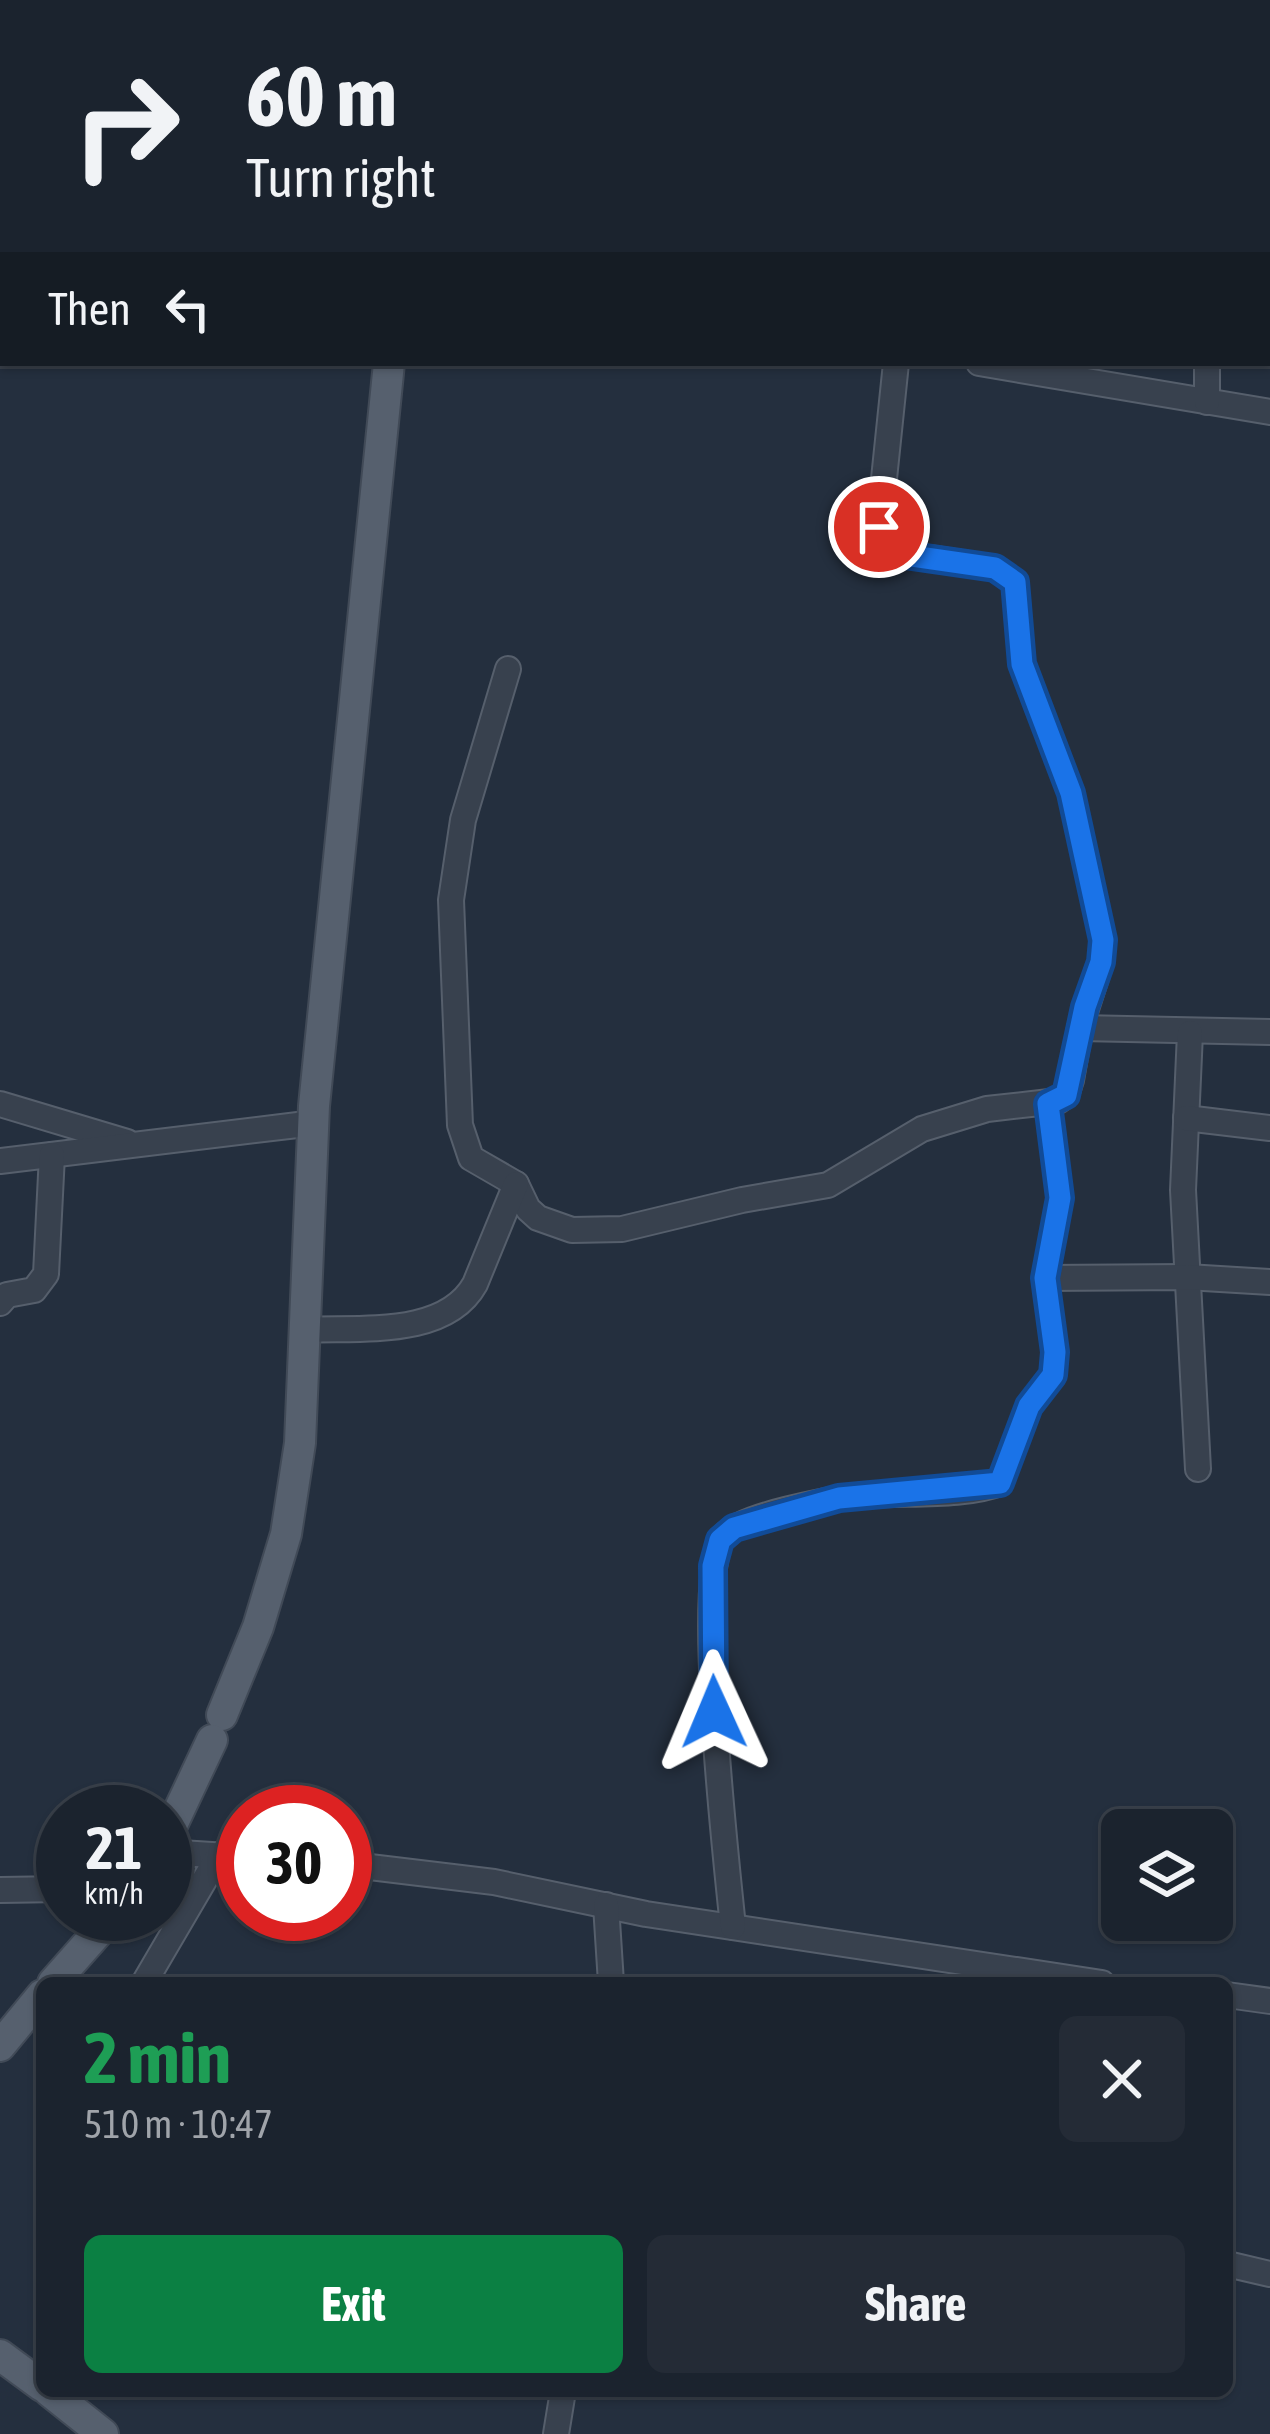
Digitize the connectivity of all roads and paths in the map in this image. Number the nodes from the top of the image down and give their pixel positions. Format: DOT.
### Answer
graph roads {
  1 [pos="389,366"];
  2 [pos="896,366"];
  3 [pos="997,366"];
  4 [pos="1207,366"];
  5 [pos="1207,402"];
  6 [pos="1270,412"];
  7 [pos="508,669"];
  8 [pos="1080,1028"];
  9 [pos="1270,1032"];
  10 [pos="1190,1033"];
  11 [pos="0,1104"];
  12 [pos="1048,1104"];
  13 [pos="1186,1118"];
  14 [pos="314,1123"];
  15 [pos="1270,1128"];
  16 [pos="135,1144"];
  17 [pos="52,1154"];
  18 [pos="0,1161"];
  19 [pos="516,1184"];
  20 [pos="1187,1277"];
  21 [pos="1045,1278"];
  22 [pos="1270,1282"];
  23 [pos="0,1303"];
  24 [pos="304,1330"];
  25 [pos="1198,1469"];
  26 [pos="191,1785"];
  27 [pos="372,1867"];
  28 [pos="216,1878"];
  29 [pos="0,1889"];
  30 [pos="36,1889"];
  31 [pos="606,1905"];
  32 [pos="733,1928"];
  33 [pos="90,1941"];
  34 [pos="58,1977"];
  35 [pos="147,1977"];
  36 [pos="611,1977"];
  37 [pos="1050,1977"];
  38 [pos="1233,1996"];
  39 [pos="1270,2001"];
  40 [pos="36,2002"];
  41 [pos="0,2046"];
  42 [pos="1233,2265"];
  43 [pos="1270,2274"];
  44 [pos="0,2355"];
  45 [pos="36,2381"];
  46 [pos="57,2397"];
  47 [pos="562,2397"];
  48 [pos="103,2434"];
  49 [pos="556,2434"];
  1 -- 14 [label="main road"];
  2 -- 8 [label="street"];
  3 -- 5 [label="street"];
  4 -- 5 [label="street"];
  5 -- 6 [label="street"];
  7 -- 19 [label="street"];
  8 -- 10 [label="street"];
  8 -- 12 [label="street"];
  9 -- 10 [label="street"];
  10 -- 13 [label="street"];
  11 -- 16 [label="street"];
  12 -- 19 [label="street"];
  12 -- 21 [label="street"];
  13 -- 15 [label="street"];
  13 -- 20 [label="street"];
  14 -- 16 [label="street"];
  14 -- 24 [label="main road"];
  16 -- 17 [label="street"];
  17 -- 18 [label="street"];
  17 -- 23 [label="street"];
  19 -- 24 [label="street"];
  20 -- 21 [label="street"];
  20 -- 22 [label="street"];
  20 -- 25 [label="street"];
  21 -- 32 [label="street"];
  24 -- 26 [label="main road"];
  27 -- 31 [label="street"];
  28 -- 35 [label="street"];
  29 -- 30 [label="street"];
  31 -- 32 [label="street"];
  31 -- 36 [label="street"];
  32 -- 37 [label="street"];
  33 -- 34 [label="main road"];
  38 -- 39 [label="street"];
  40 -- 41 [label="main road"];
  42 -- 43 [label="street"];
  44 -- 45 [label="main road"];
  46 -- 48 [label="main road"];
  47 -- 49 [label="street"];
}
